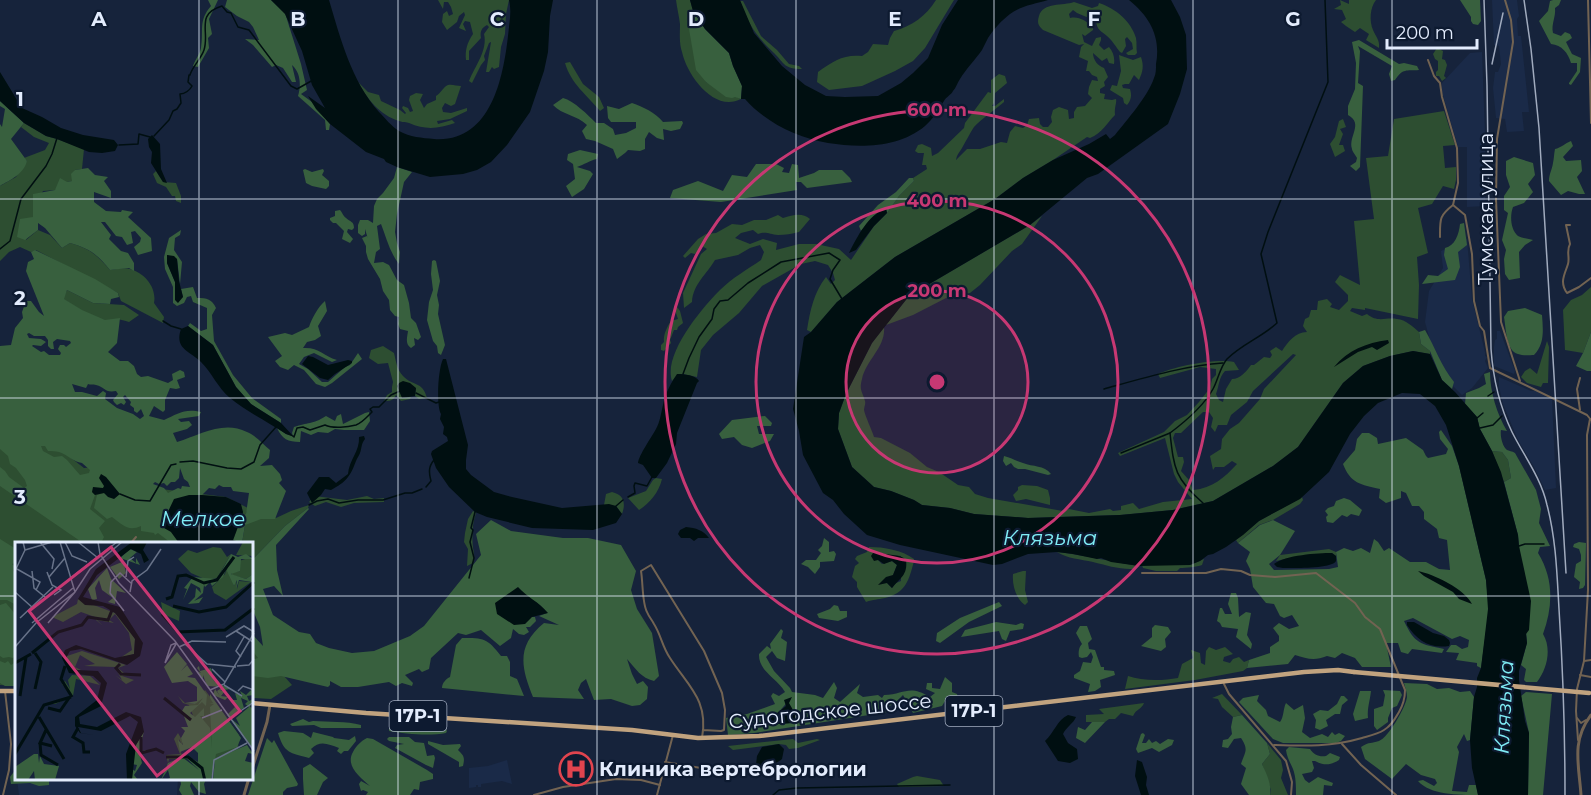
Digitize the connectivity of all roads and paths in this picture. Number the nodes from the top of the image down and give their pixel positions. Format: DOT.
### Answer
graph roads {
  1 [pos="1504,0"];
  2 [pos="1588,0"];
  3 [pos="1590,41"];
  4 [pos="1428,60"];
  5 [pos="1591,123"];
  6 [pos="1454,205"];
  7 [pos="1570,225"];
  8 [pos="1440,237"];
  9 [pos="1591,278"];
  10 [pos="1580,378"];
  11 [pos="1520,382"];
  12 [pos="1581,412"];
  13 [pos="1591,419"];
  14 [pos="1591,477"];
  15 [pos="1587,479"];
  16 [pos="136,537"];
  17 [pos="132,542"];
  18 [pos="1142,573"];
  19 [pos="1590,590"];
  20 [pos="1591,660"];
  21 [pos="1584,661"];
  22 [pos="1580,675"];
  23 [pos="1591,677"];
  24 [pos="1222,681"];
  25 [pos="3,691"];
  26 [pos="1590,693"];
  27 [pos="254,703"];
  28 [pos="270,705"];
  29 [pos="1590,717"];
  30 [pos="1576,718"];
  31 [pos="703,730"];
  32 [pos="673,735"];
  33 [pos="702,738"];
  34 [pos="1578,740"];
  35 [pos="1342,744"];
  36 [pos="1274,745"];
  37 [pos="665,762"];
  38 [pos="254,763"];
  39 [pos="701,768"];
  40 [pos="248,780"];
  41 [pos="660,785"];
  42 [pos="3,795"];
  43 [pos="244,795"];
  44 [pos="534,795"];
  45 [pos="657,795"];
  46 [pos="1291,795"];
  47 [pos="1396,795"];
  48 [pos="1581,795"];
  1 -- 11 [label="street, Тумская улица"];
  2 -- 3 [label="street"];
  3 -- 5 [label="street"];
  4 -- 6 [label="street"];
  6 -- 8 [label="street"];
  6 -- 11 [label="street"];
  7 -- 9 [label="street"];
  10 -- 12 [label="street"];
  11 -- 12 [label="street"];
  12 -- 13 [label="street"];
  13 -- 15 [label="street"];
  14 -- 15 [label="street"];
  15 -- 19 [label="street"];
  16 -- 17 [label="street"];
  18 -- 35 [label="street"];
  19 -- 21 [label="street"];
  20 -- 21 [label="street"];
  21 -- 22 [label="street"];
  22 -- 23 [label="street"];
  22 -- 30 [label="street"];
  24 -- 26 [label="main road, Судогодское шоссе / 17Р-1, bridge"];
  24 -- 33 [label="main road, Судогодское шоссе / 17Р-1"];
  24 -- 36 [label="street"];
  25 -- 42 [label="street"];
  27 -- 28 [label="main road, Судогодское шоссе / 17Р-1"];
  28 -- 32 [label="main road, Судогодское шоссе / 17Р-1"];
  28 -- 38 [label="street"];
  29 -- 30 [label="street"];
  29 -- 34 [label="street"];
  30 -- 34 [label="street"];
  31 -- 31 [label="street"];
  31 -- 33 [label="street"];
  32 -- 33 [label="main road, Судогодское шоссе / 17Р-1"];
  32 -- 37 [label="street"];
  34 -- 48 [label="street"];
  35 -- 36 [label="street"];
  35 -- 47 [label="street"];
  36 -- 46 [label="street"];
  37 -- 39 [label="street"];
  37 -- 41 [label="street"];
  40 -- 43 [label="street"];
  41 -- 44 [label="street"];
  41 -- 45 [label="street"];
}
